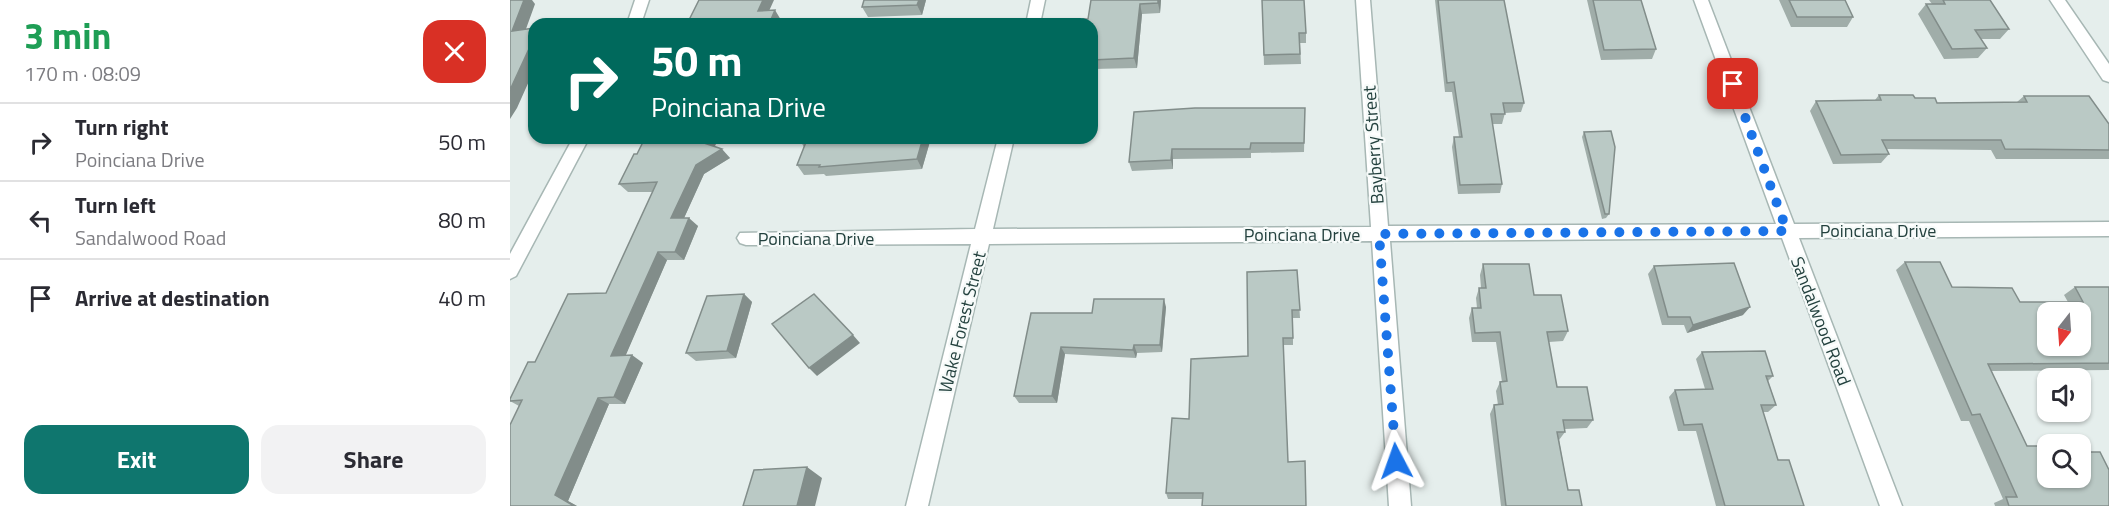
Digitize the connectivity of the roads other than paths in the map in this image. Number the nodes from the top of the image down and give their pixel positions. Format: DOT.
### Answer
graph roads {
  1 [pos="642,0"];
  2 [pos="1038,0"];
  3 [pos="1362,0"];
  4 [pos="1701,0"];
  5 [pos="2057,0"];
  6 [pos="636,18"];
  7 [pos="1034,18"];
  8 [pos="2109,76"];
  9 [pos="578,144"];
  10 [pos="1005,144"];
  11 [pos="2109,229"];
  12 [pos="1787,231"];
  13 [pos="1379,234"];
  14 [pos="983,237"];
  15 [pos="746,238"];
  16 [pos="510,271"];
  17 [pos="917,506"];
  18 [pos="1400,506"];
  19 [pos="1891,506"];
  1 -- 6 [label="street"];
  2 -- 7 [label="street"];
  3 -- 13 [label="street, Bayberry Street"];
  4 -- 12 [label="street, Sandalwood Road"];
  5 -- 8 [label="street"];
  9 -- 16 [label="street"];
  10 -- 14 [label="street, Wake Forest Street"];
  11 -- 12 [label="street, Poinciana Drive"];
  12 -- 13 [label="street, Poinciana Drive"];
  12 -- 19 [label="street, Sandalwood Road"];
  13 -- 14 [label="street, Poinciana Drive"];
  13 -- 18 [label="street, Bayberry Street"];
  14 -- 15 [label="street, Poinciana Drive"];
  14 -- 17 [label="street, Wake Forest Street"];
}
